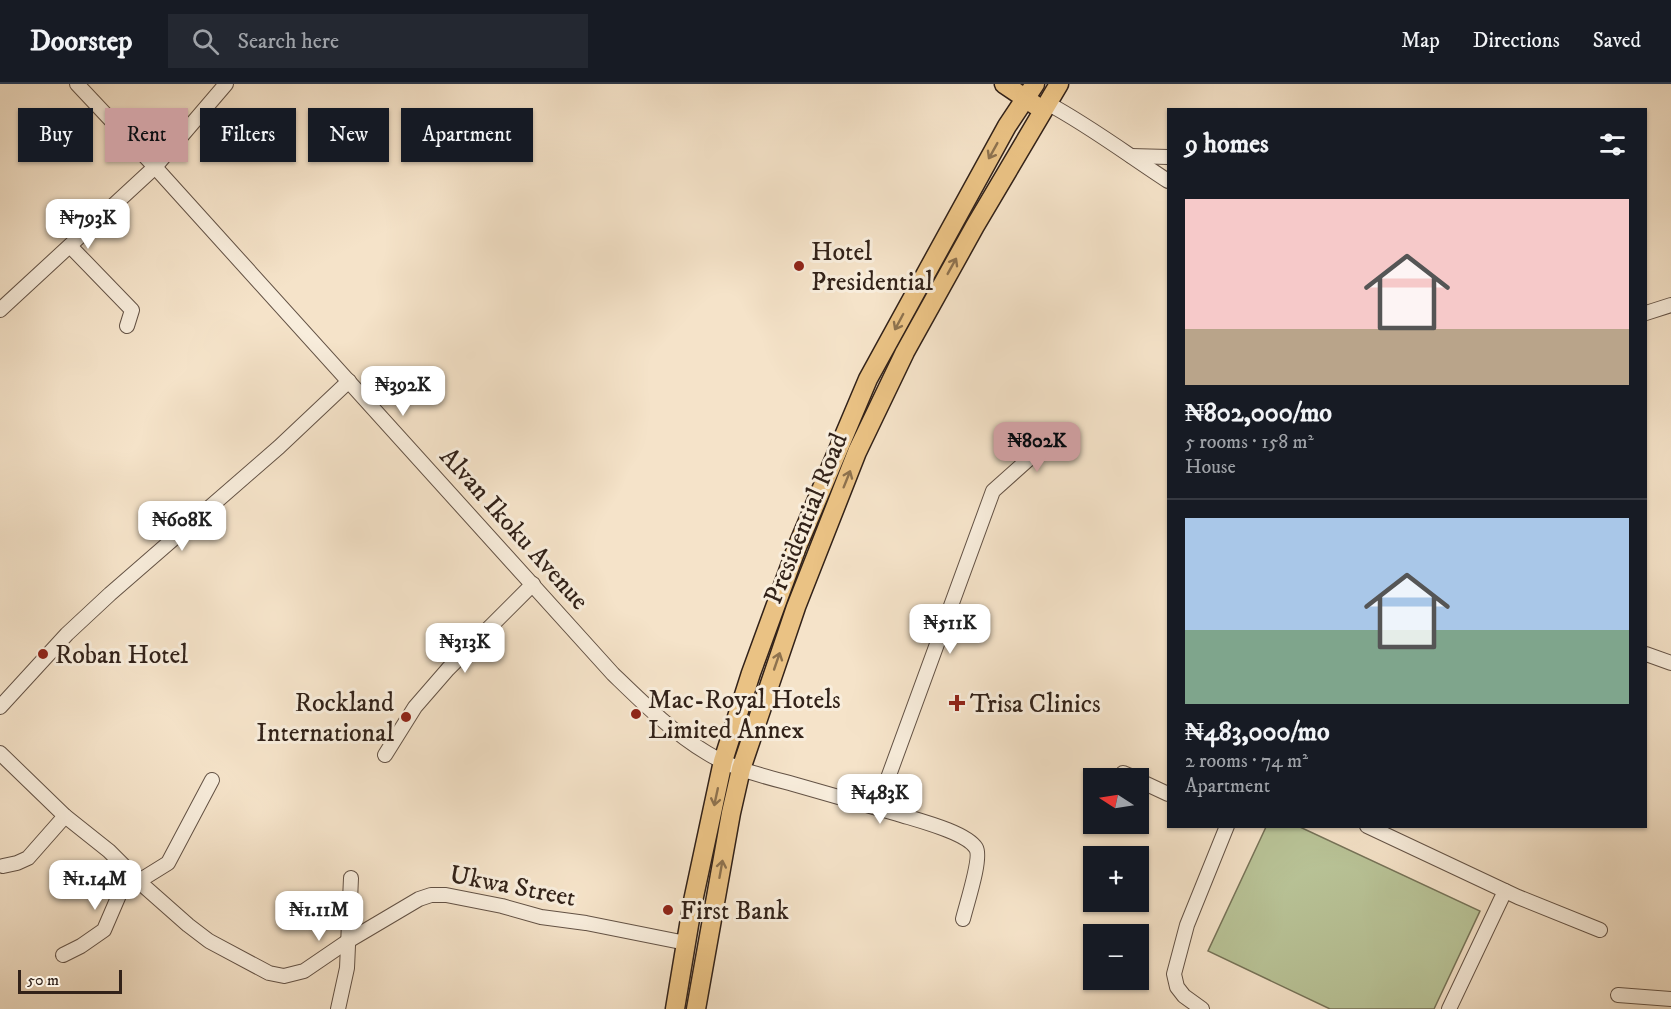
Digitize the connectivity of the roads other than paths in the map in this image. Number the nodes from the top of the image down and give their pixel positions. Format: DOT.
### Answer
graph roads {
  1 [pos="77,84"];
  2 [pos="226,84"];
  3 [pos="1003,84"];
  4 [pos="1030,91"];
  5 [pos="1049,95"];
  6 [pos="1007,126"];
  7 [pos="1129,156"];
  8 [pos="1167,157"];
  9 [pos="155,167"];
  10 [pos="1167,180"];
  11 [pos="70,246"];
  12 [pos="1671,305"];
  13 [pos="0,310"];
  14 [pos="1647,313"];
  15 [pos="127,326"];
  16 [pos="349,381"];
  17 [pos="1059,432"];
  18 [pos="533,584"];
  19 [pos="1647,654"];
  20 [pos="1671,663"];
  21 [pos="0,707"];
  22 [pos="0,753"];
  23 [pos="385,755"];
  24 [pos="723,761"];
  25 [pos="741,769"];
  26 [pos="212,780"];
  27 [pos="1149,785"];
  28 [pos="1167,794"];
  29 [pos="878,808"];
  30 [pos="65,816"];
  31 [pos="1226,828"];
  32 [pos="1371,828"];
  33 [pos="3,866"];
  34 [pos="134,877"];
  35 [pos="351,878"];
  36 [pos="1505,891"];
  37 [pos="963,919"];
  38 [pos="1600,930"];
  39 [pos="348,941"];
  40 [pos="686,943"];
  41 [pos="63,955"];
  42 [pos="681,972"];
  43 [pos="701,975"];
  44 [pos="1618,995"];
  45 [pos="1671,999"];
  46 [pos="338,1009"];
  47 [pos="675,1009"];
  48 [pos="696,1009"];
  49 [pos="1202,1009"];
  50 [pos="1449,1009"];
  1 -- 9 [label="street, Alvan Ikoku Avenue"];
  2 -- 9 [label="street"];
  3 -- 4 [label="main road"];
  3 -- 6 [label="main road"];
  4 -- 5 [label="main road"];
  4 -- 6 [label="main road, Presidential Road"];
  5 -- 7 [label="street"];
  25 -- 5 [label="main road, Presidential Road, one-way"];
  6 -- 24 [label="main road, Presidential Road, one-way"];
  7 -- 8 [label="street"];
  7 -- 10 [label="street"];
  9 -- 11 [label="street"];
  9 -- 16 [label="street, Alvan Ikoku Avenue"];
  11 -- 13 [label="street"];
  11 -- 15 [label="street"];
  12 -- 14 [label="street"];
  16 -- 18 [label="street, Alvan Ikoku Avenue"];
  16 -- 21 [label="street"];
  17 -- 29 [label="street"];
  18 -- 23 [label="street"];
  18 -- 24 [label="street, Alvan Ikoku Avenue"];
  19 -- 20 [label="street"];
  22 -- 30 [label="street, Ukwa Street"];
  24 -- 25 [label="street, Alvan Ikoku Avenue"];
  24 -- 40 [label="main road, Presidential Road, one-way"];
  25 -- 29 [label="street, Alvan Ikoku Avenue"];
  43 -- 25 [label="main road, Presidential Road, one-way"];
  26 -- 34 [label="street"];
  27 -- 28 [label="street"];
  29 -- 37 [label="street, Alvan Ikoku Avenue"];
  30 -- 33 [label="street"];
  30 -- 34 [label="street, Ukwa Street"];
  31 -- 49 [label="street"];
  32 -- 36 [label="street"];
  34 -- 39 [label="street, Ukwa Street"];
  34 -- 41 [label="street"];
  35 -- 39 [label="street"];
  36 -- 38 [label="street"];
  36 -- 50 [label="street"];
  39 -- 40 [label="street, Ukwa Street"];
  39 -- 46 [label="street"];
  40 -- 42 [label="main road, Presidential Road"];
  42 -- 43 [label="street"];
  42 -- 47 [label="main road, Presidential Road"];
  43 -- 48 [label="main road, Presidential Road"];
  44 -- 45 [label="street"];
}
